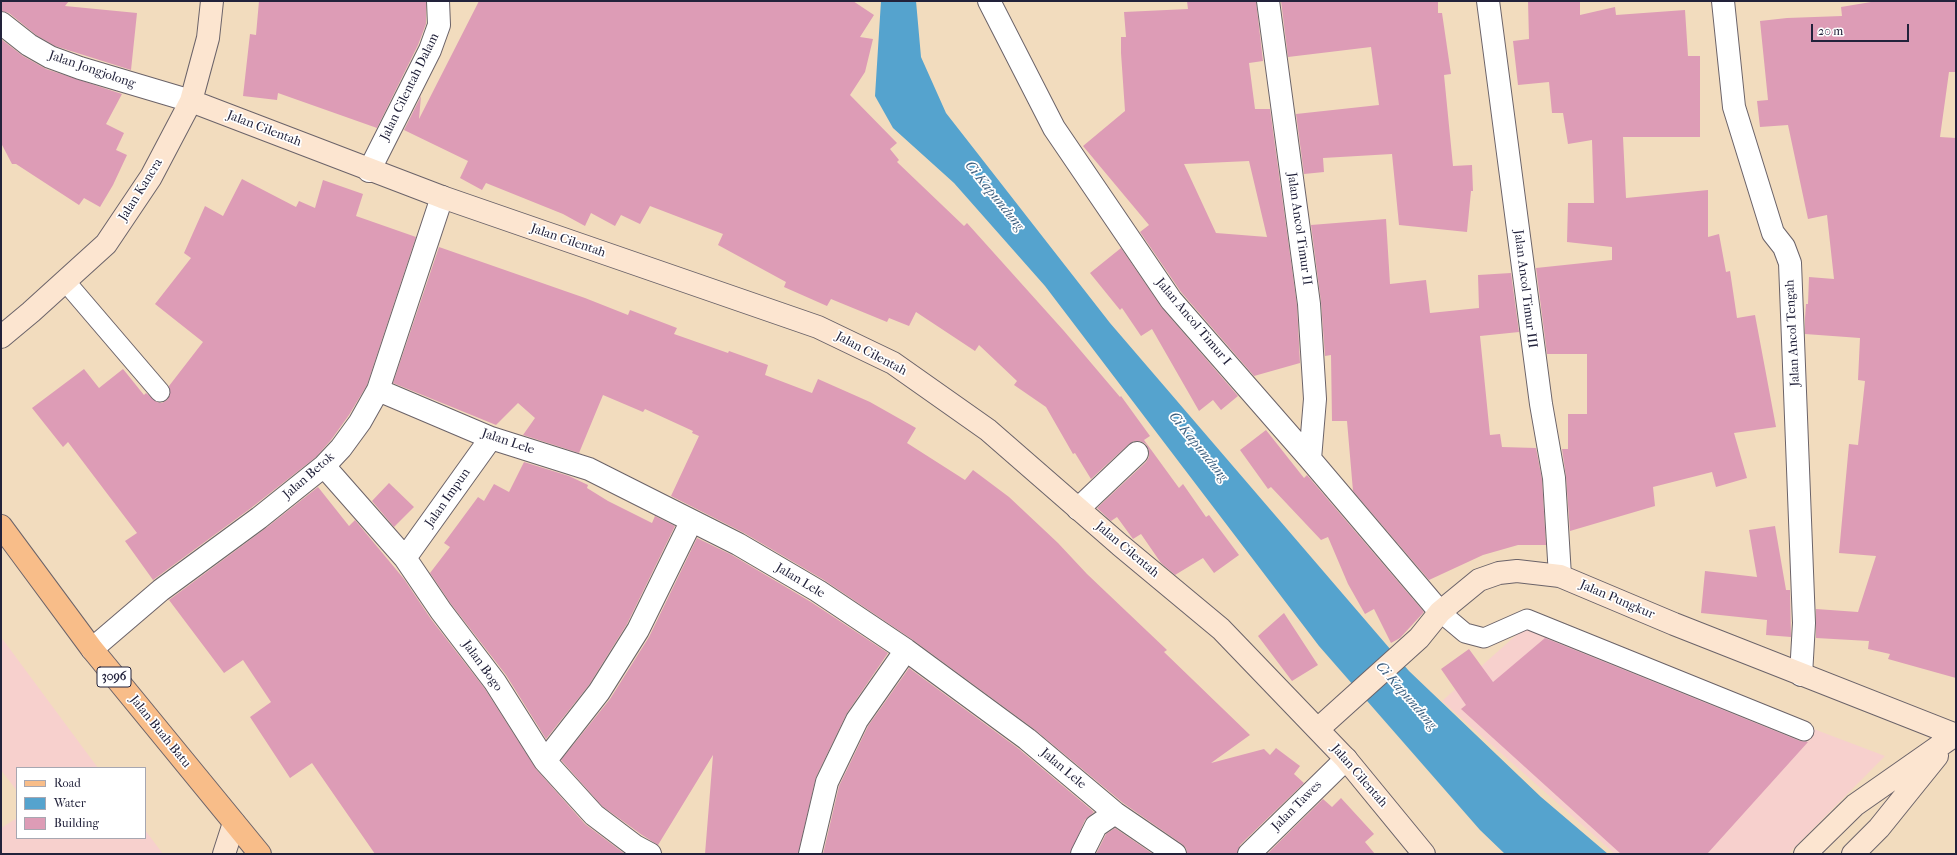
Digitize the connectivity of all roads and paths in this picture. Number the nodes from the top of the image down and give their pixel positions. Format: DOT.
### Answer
graph roads {
  1 [pos="212,1"];
  2 [pos="438,1"];
  3 [pos="989,1"];
  4 [pos="1268,1"];
  5 [pos="1488,1"];
  6 [pos="1729,1"];
  7 [pos="1,23"];
  8 [pos="191,101"];
  9 [pos="369,171"];
  10 [pos="442,197"];
  11 [pos="65,281"];
  12 [pos="1,337"];
  13 [pos="378,390"];
  14 [pos="160,392"];
  15 [pos="491,438"];
  16 [pos="1136,453"];
  17 [pos="1310,459"];
  18 [pos="324,466"];
  19 [pos="1078,509"];
  20 [pos="691,522"];
  21 [pos="1,526"];
  22 [pos="405,558"];
  23 [pos="1560,576"];
  24 [pos="1440,612"];
  25 [pos="92,649"];
  26 [pos="906,650"];
  27 [pos="1802,675"];
  28 [pos="1318,729"];
  29 [pos="1804,731"];
  30 [pos="1956,734"];
  31 [pos="1346,759"];
  32 [pos="545,762"];
  33 [pos="1115,813"];
  34 [pos="234,823"];
  35 [pos="224,854"];
  36 [pos="260,854"];
  37 [pos="650,854"];
  38 [pos="810,854"];
  39 [pos="1082,854"];
  40 [pos="1175,854"];
  41 [pos="1249,854"];
  42 [pos="1424,854"];
  43 [pos="1805,854"];
  44 [pos="1854,854"];
  1 -- 8 [label="street, Jalan Kancra"];
  2 -- 9 [label="street, Jalan Cilentah Dalam"];
  3 -- 17 [label="street, Jalan Ancol Timur I"];
  4 -- 17 [label="street, Jalan Ancol Timur II"];
  5 -- 23 [label="street, Jalan Ancol Timur III"];
  6 -- 27 [label="street, Jalan Ancol Tengah"];
  7 -- 8 [label="street, Jalan Jongjolong"];
  8 -- 9 [label="street, Jalan Cilentah"];
  8 -- 11 [label="street, Jalan Kancra"];
  9 -- 10 [label="street, Jalan Cilentah"];
  10 -- 13 [label="street, Jalan Betok"];
  10 -- 19 [label="street, Jalan Cilentah"];
  11 -- 12 [label="street, Jalan Kancra"];
  11 -- 14 [label="lane"];
  13 -- 15 [label="street, Jalan Lele"];
  13 -- 18 [label="street, Jalan Betok"];
  15 -- 20 [label="street, Jalan Lele"];
  15 -- 22 [label="street, Jalan Impun"];
  16 -- 19 [label="street"];
  17 -- 24 [label="street, Jalan Ancol Timur I"];
  18 -- 22 [label="street, Jalan Bogo"];
  18 -- 25 [label="street, Jalan Betok"];
  19 -- 28 [label="street, Jalan Cilentah"];
  20 -- 26 [label="street, Jalan Lele"];
  20 -- 32 [label="street"];
  21 -- 25 [label="main road, Jalan Buah Batu / 3096"];
  22 -- 32 [label="street, Jalan Bogo"];
  23 -- 24 [label="street, Jalan Pungkur"];
  23 -- 27 [label="street, Jalan Pungkur"];
  24 -- 28 [label="street, Jalan Pungkur"];
  24 -- 29 [label="lane"];
  25 -- 34 [label="main road, Jalan Buah Batu / 3096"];
  26 -- 33 [label="street, Jalan Lele"];
  26 -- 38 [label="street"];
  27 -- 30 [label="street, Jalan Pungkur"];
  28 -- 31 [label="street, Jalan Cilentah"];
  30 -- 43 [label="street"];
  30 -- 44 [label="street"];
  31 -- 41 [label="street, Jalan Tawes"];
  31 -- 42 [label="street, Jalan Cilentah"];
  32 -- 37 [label="street, Jalan Bogo"];
  33 -- 39 [label="street"];
  33 -- 40 [label="street, Jalan Lele"];
  34 -- 35 [label="street"];
  34 -- 36 [label="main road, Jalan Buah Batu"];
}
